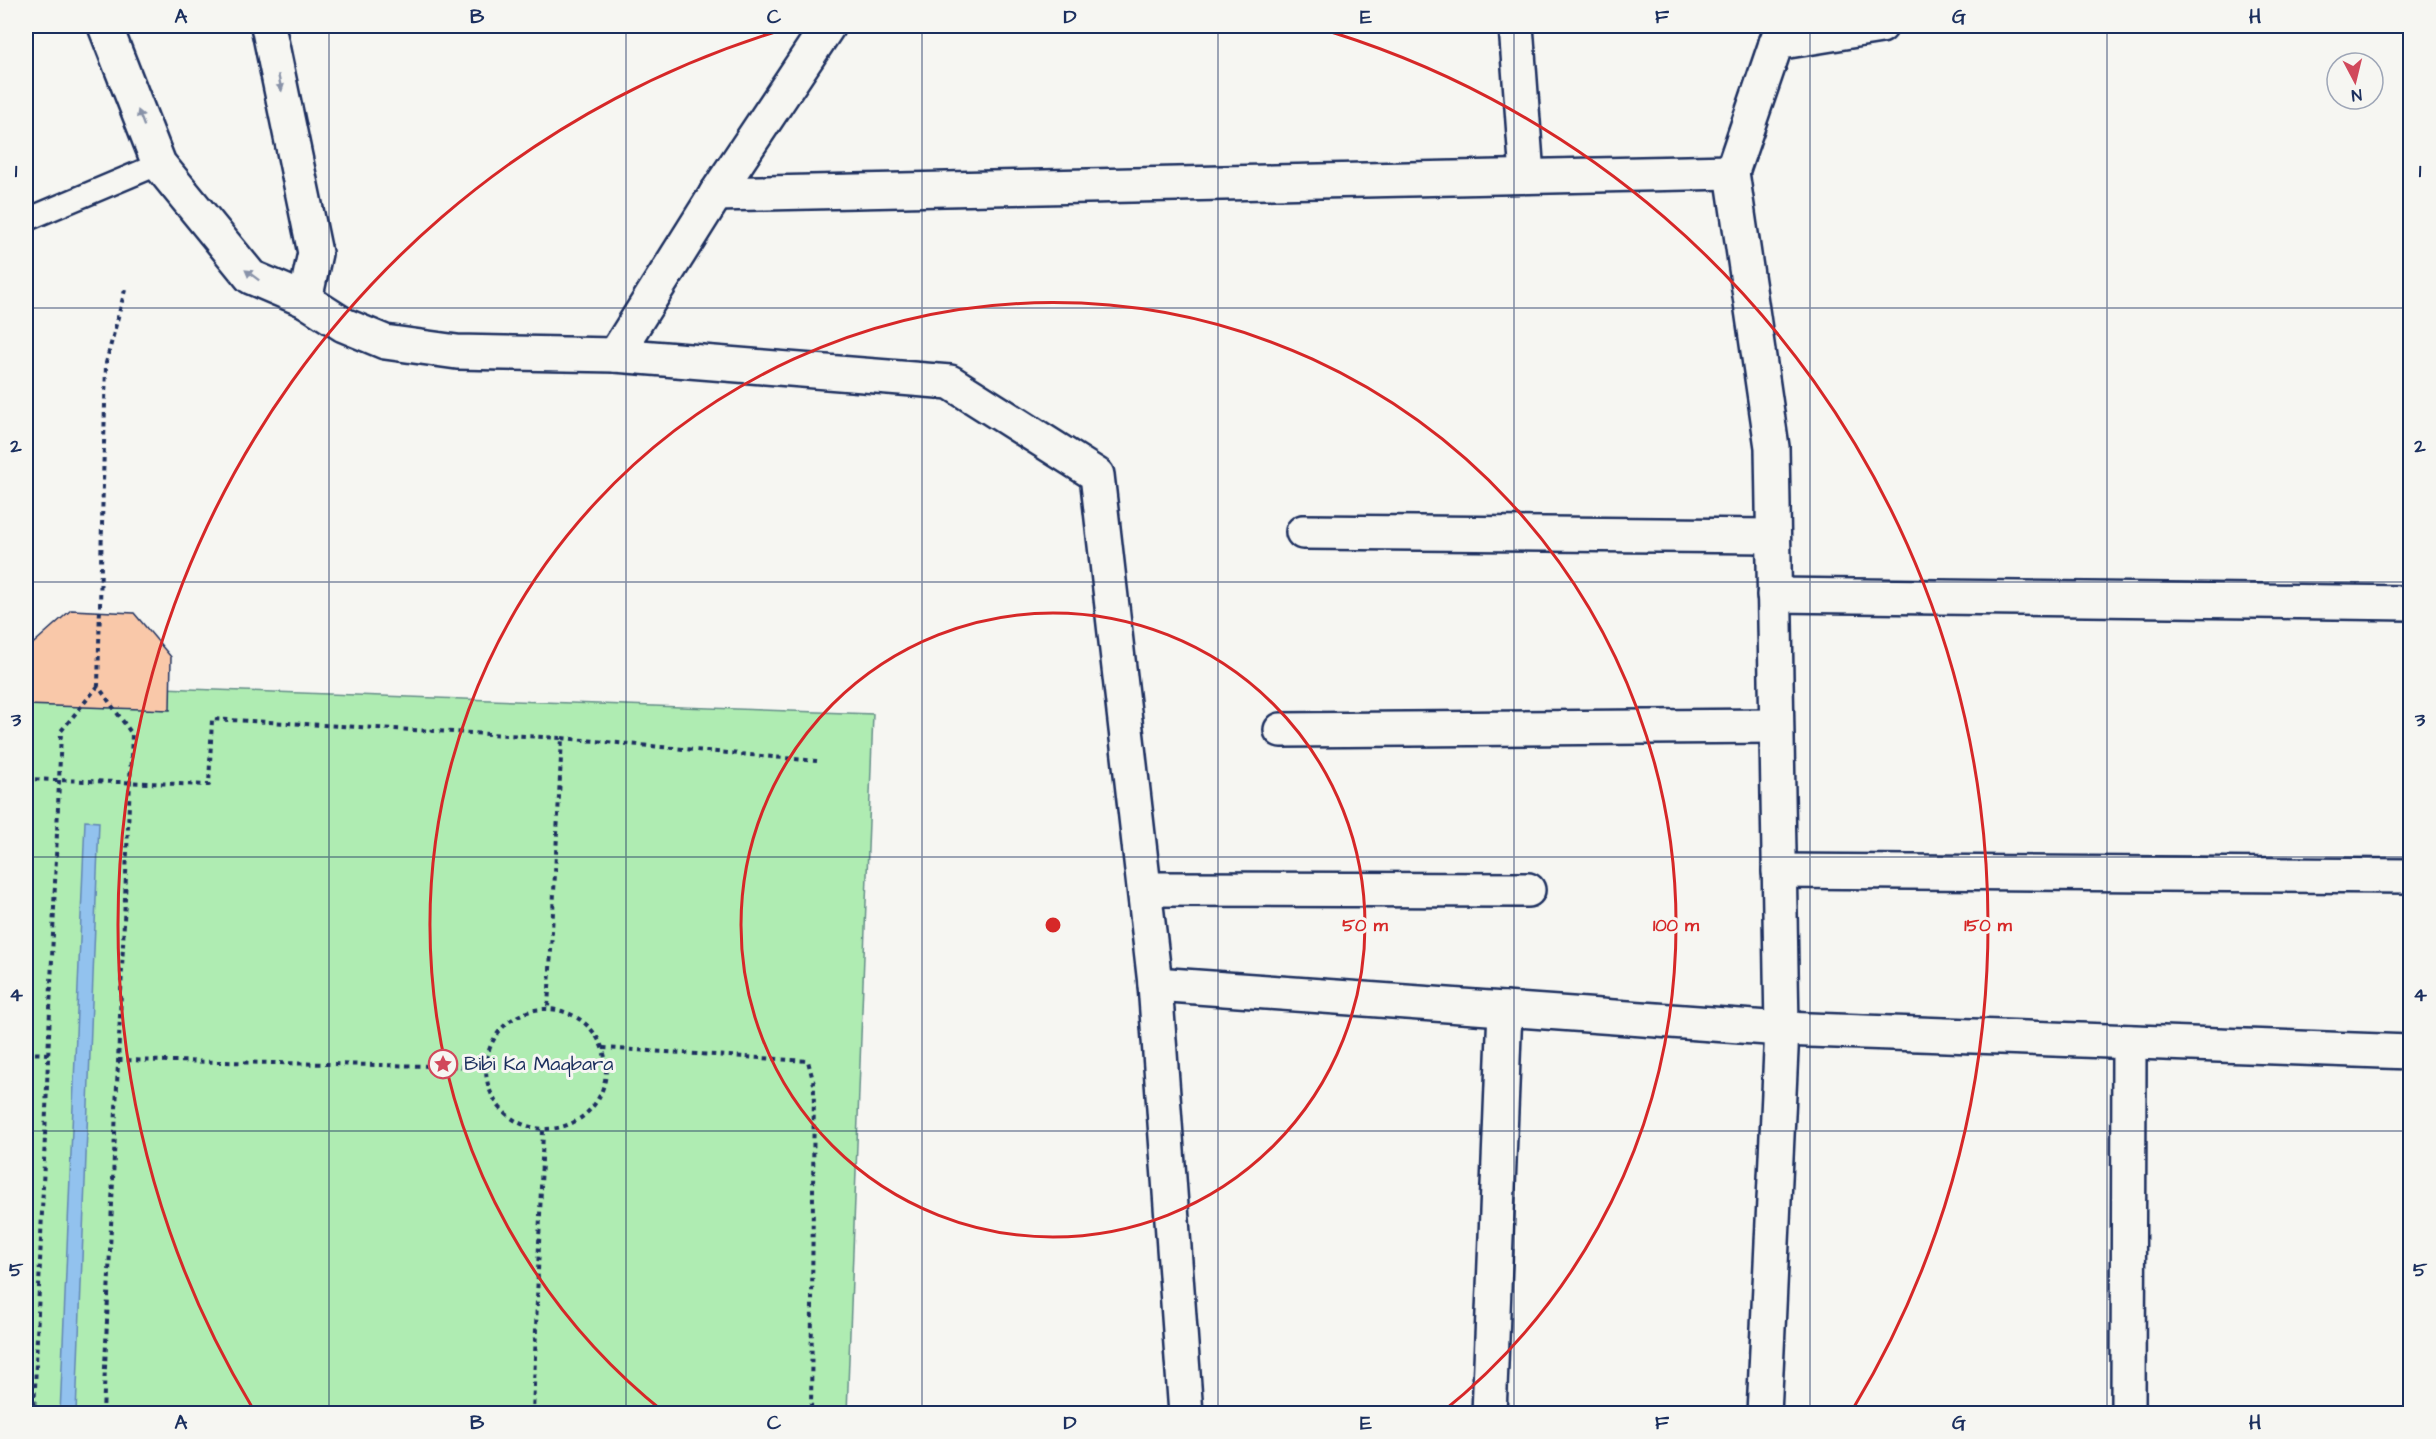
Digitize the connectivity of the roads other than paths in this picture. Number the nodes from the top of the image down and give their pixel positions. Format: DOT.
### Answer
graph roads {
  1 [pos="105,26"];
  2 [pos="268,26"];
  3 [pos="828,26"];
  4 [pos="1515,26"];
  5 [pos="1881,26"];
  6 [pos="1779,34"];
  7 [pos="159,164"];
  8 [pos="1732,172"];
  9 [pos="1527,176"];
  10 [pos="716,194"];
  11 [pos="26,220"];
  12 [pos="305,300"];
  13 [pos="615,355"];
  14 [pos="1303,532"];
  15 [pos="1773,536"];
  16 [pos="1774,595"];
  17 [pos="2410,603"];
  18 [pos="1776,726"];
  19 [pos="1281,730"];
  20 [pos="1779,871"];
  21 [pos="2410,876"];
  22 [pos="1145,889"];
  23 [pos="1528,890"];
  24 [pos="1155,984"];
  25 [pos="1505,1009"];
  26 [pos="1782,1029"];
  27 [pos="2129,1042"];
  28 [pos="2410,1052"];
  29 [pos="1186,1413"];
  30 [pos="1489,1413"];
  31 [pos="1764,1413"];
  32 [pos="2128,1413"];
  7 -- 1 [label="street, one-way"];
  2 -- 12 [label="street, one-way"];
  3 -- 10 [label="street"];
  4 -- 9 [label="street"];
  5 -- 6 [label="street"];
  6 -- 8 [label="street"];
  7 -- 11 [label="lane"];
  12 -- 7 [label="street, one-way"];
  8 -- 9 [label="street"];
  8 -- 15 [label="street"];
  9 -- 10 [label="street"];
  10 -- 13 [label="street"];
  12 -- 13 [label="street"];
  13 -- 22 [label="street"];
  14 -- 15 [label="street"];
  15 -- 16 [label="street"];
  16 -- 17 [label="street"];
  16 -- 18 [label="street"];
  18 -- 19 [label="street"];
  18 -- 20 [label="street"];
  20 -- 21 [label="street"];
  20 -- 26 [label="street"];
  22 -- 23 [label="street"];
  22 -- 24 [label="street"];
  24 -- 25 [label="street"];
  24 -- 29 [label="street"];
  25 -- 26 [label="street"];
  25 -- 30 [label="street"];
  26 -- 27 [label="street"];
  26 -- 31 [label="street"];
  27 -- 28 [label="street"];
  27 -- 32 [label="street"];
}
